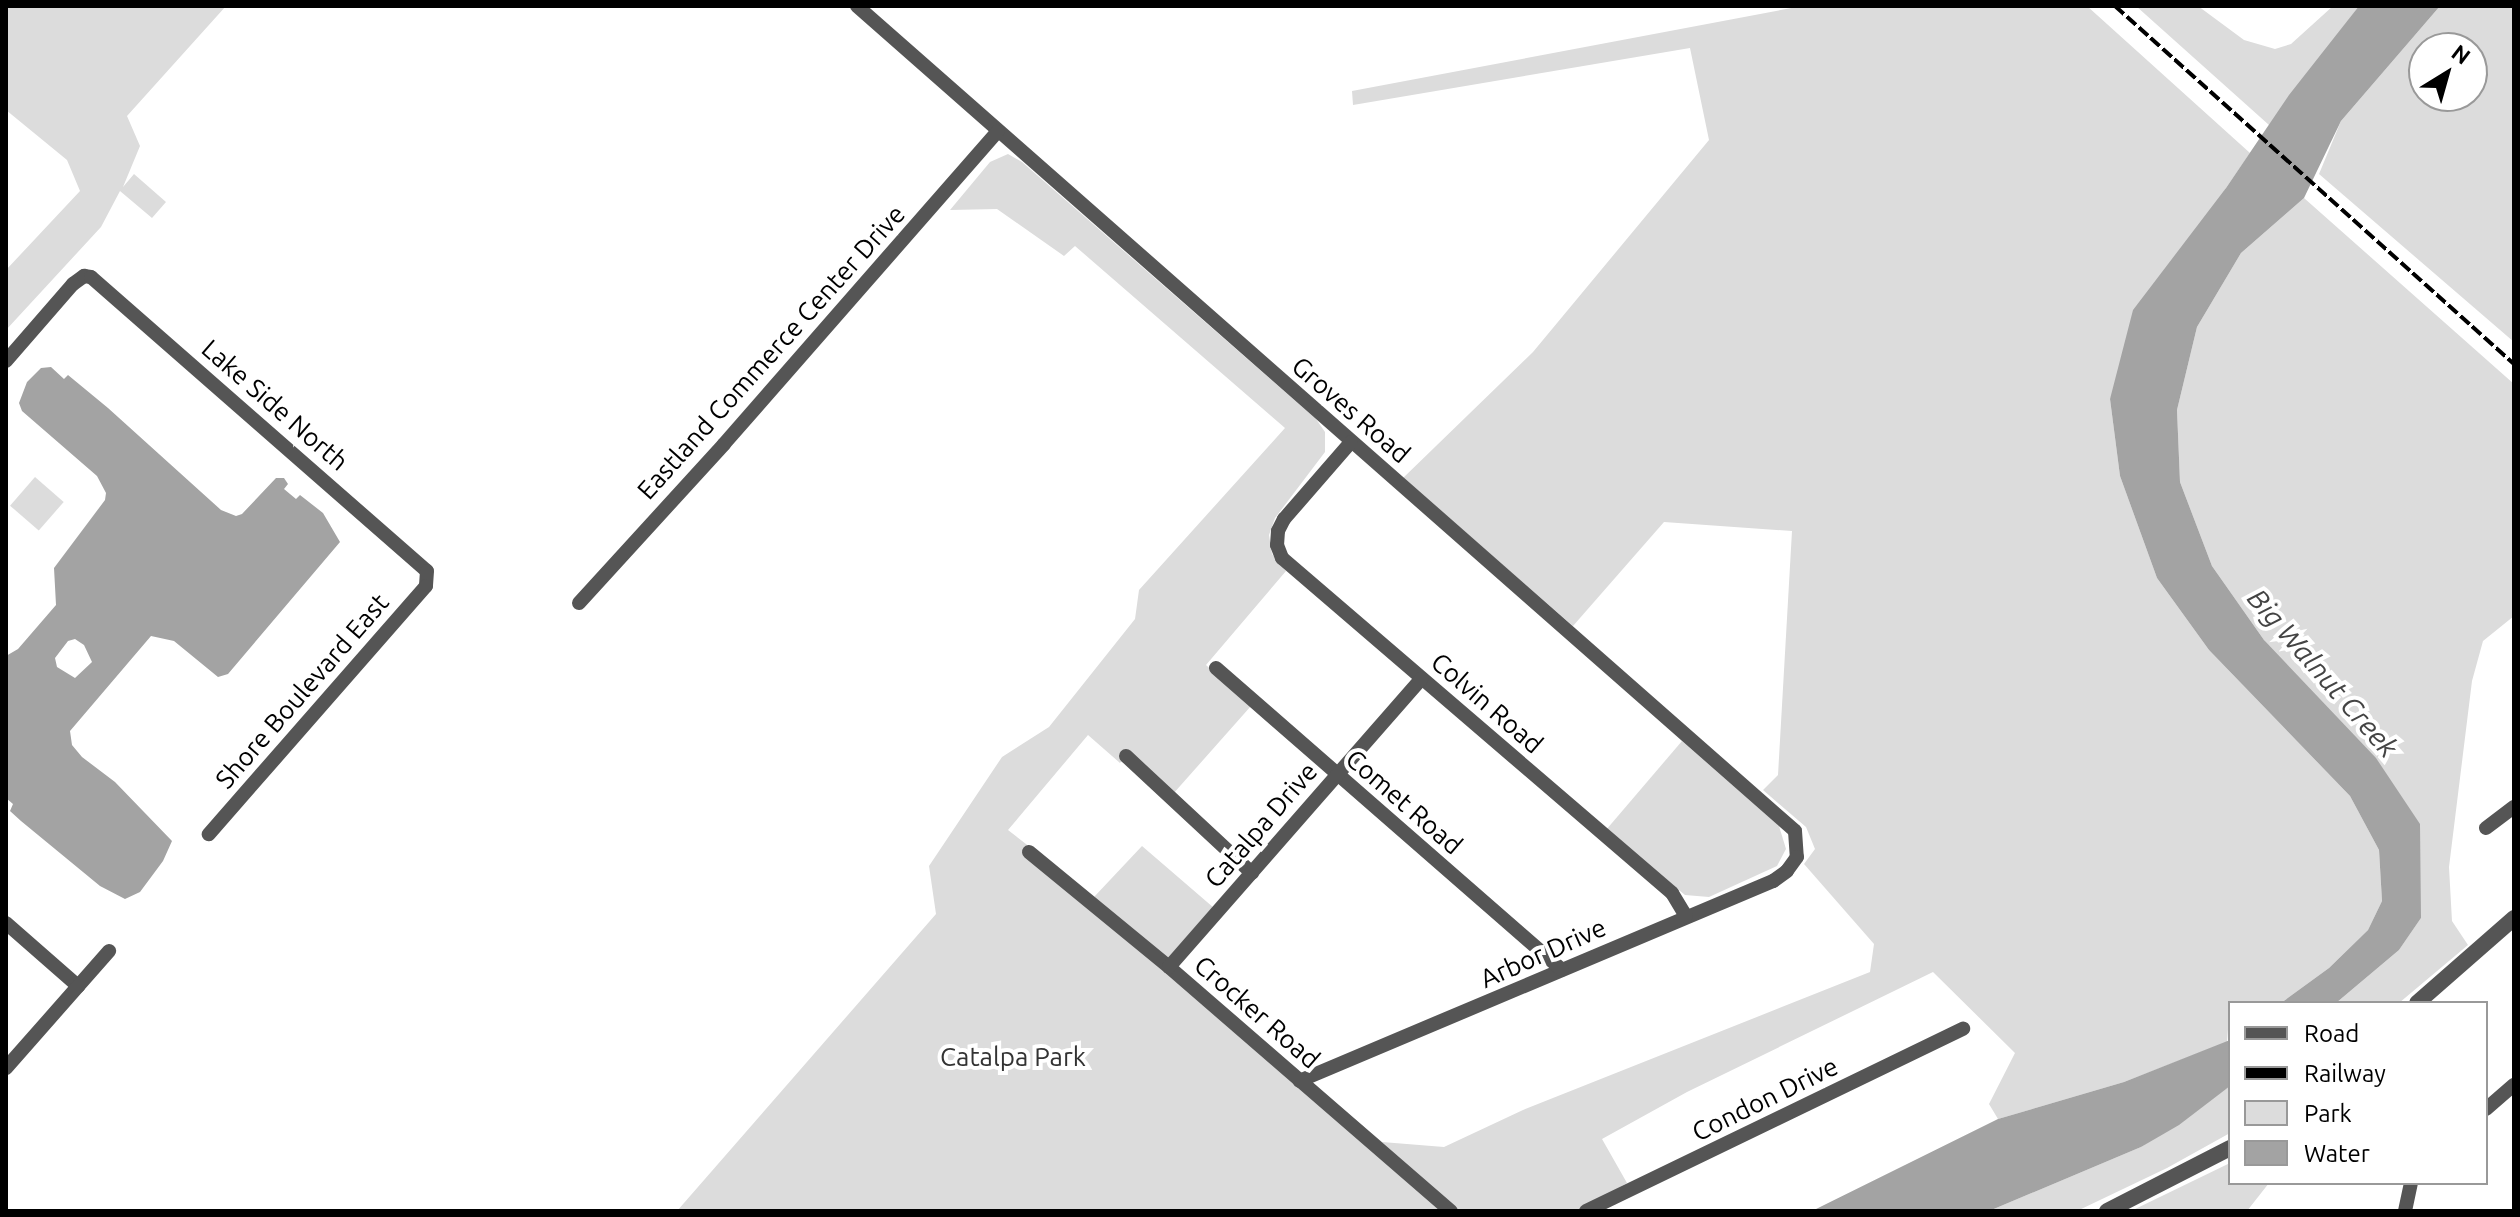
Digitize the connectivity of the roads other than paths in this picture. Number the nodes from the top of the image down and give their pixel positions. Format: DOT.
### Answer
graph roads {
  1 [pos="866,9"];
  2 [pos="997,132"];
  3 [pos="6,361"];
  4 [pos="1351,442"];
  5 [pos="429,577"];
  6 [pos="579,603"];
  7 [pos="1216,668"];
  8 [pos="1421,679"];
  9 [pos="1126,756"];
  10 [pos="1337,775"];
  11 [pos="2514,807"];
  12 [pos="2486,828"];
  13 [pos="209,834"];
  14 [pos="1029,852"];
  15 [pos="1797,857"];
  16 [pos="1252,873"];
  17 [pos="1686,916"];
  18 [pos="2514,918"];
  19 [pos="6,923"];
  20 [pos="109,951"];
  21 [pos="1169,967"];
  22 [pos="1562,970"];
  23 [pos="78,986"];
  24 [pos="2419,1001"];
  25 [pos="1963,1029"];
  26 [pos="6,1068"];
  27 [pos="1299,1081"];
  28 [pos="2514,1085"];
  29 [pos="2488,1107"];
  30 [pos="2228,1149"];
  31 [pos="2411,1185"];
  32 [pos="1451,1211"];
  33 [pos="1586,1211"];
  34 [pos="2107,1211"];
  35 [pos="2405,1211"];
  1 -- 2 [label="street, Groves Road"];
  2 -- 4 [label="street, Groves Road"];
  2 -- 6 [label="street, Eastland Commerce Center Drive"];
  3 -- 5 [label="street, Lake Side North"];
  4 -- 8 [label="street, Colvin Road"];
  4 -- 15 [label="street, Groves Road"];
  5 -- 13 [label="street, Shore Boulevard East"];
  7 -- 10 [label="street, Comet Road"];
  8 -- 10 [label="street, Catalpa Drive"];
  8 -- 17 [label="street, Colvin Road"];
  9 -- 16 [label="street"];
  10 -- 16 [label="street, Catalpa Drive"];
  10 -- 22 [label="street, Comet Road"];
  11 -- 12 [label="street"];
  14 -- 21 [label="street, Crocker Road"];
  15 -- 17 [label="street, Arbor Drive"];
  16 -- 21 [label="street, Catalpa Drive"];
  17 -- 22 [label="street, Arbor Drive"];
  18 -- 24 [label="street"];
  19 -- 23 [label="street"];
  20 -- 23 [label="street"];
  21 -- 27 [label="street, Crocker Road"];
  22 -- 27 [label="street, Arbor Drive"];
  23 -- 26 [label="street"];
  25 -- 33 [label="street, Condon Drive"];
  27 -- 32 [label="street, Crocker Road"];
  28 -- 29 [label="street"];
  30 -- 34 [label="street"];
  31 -- 35 [label="street"];
}
